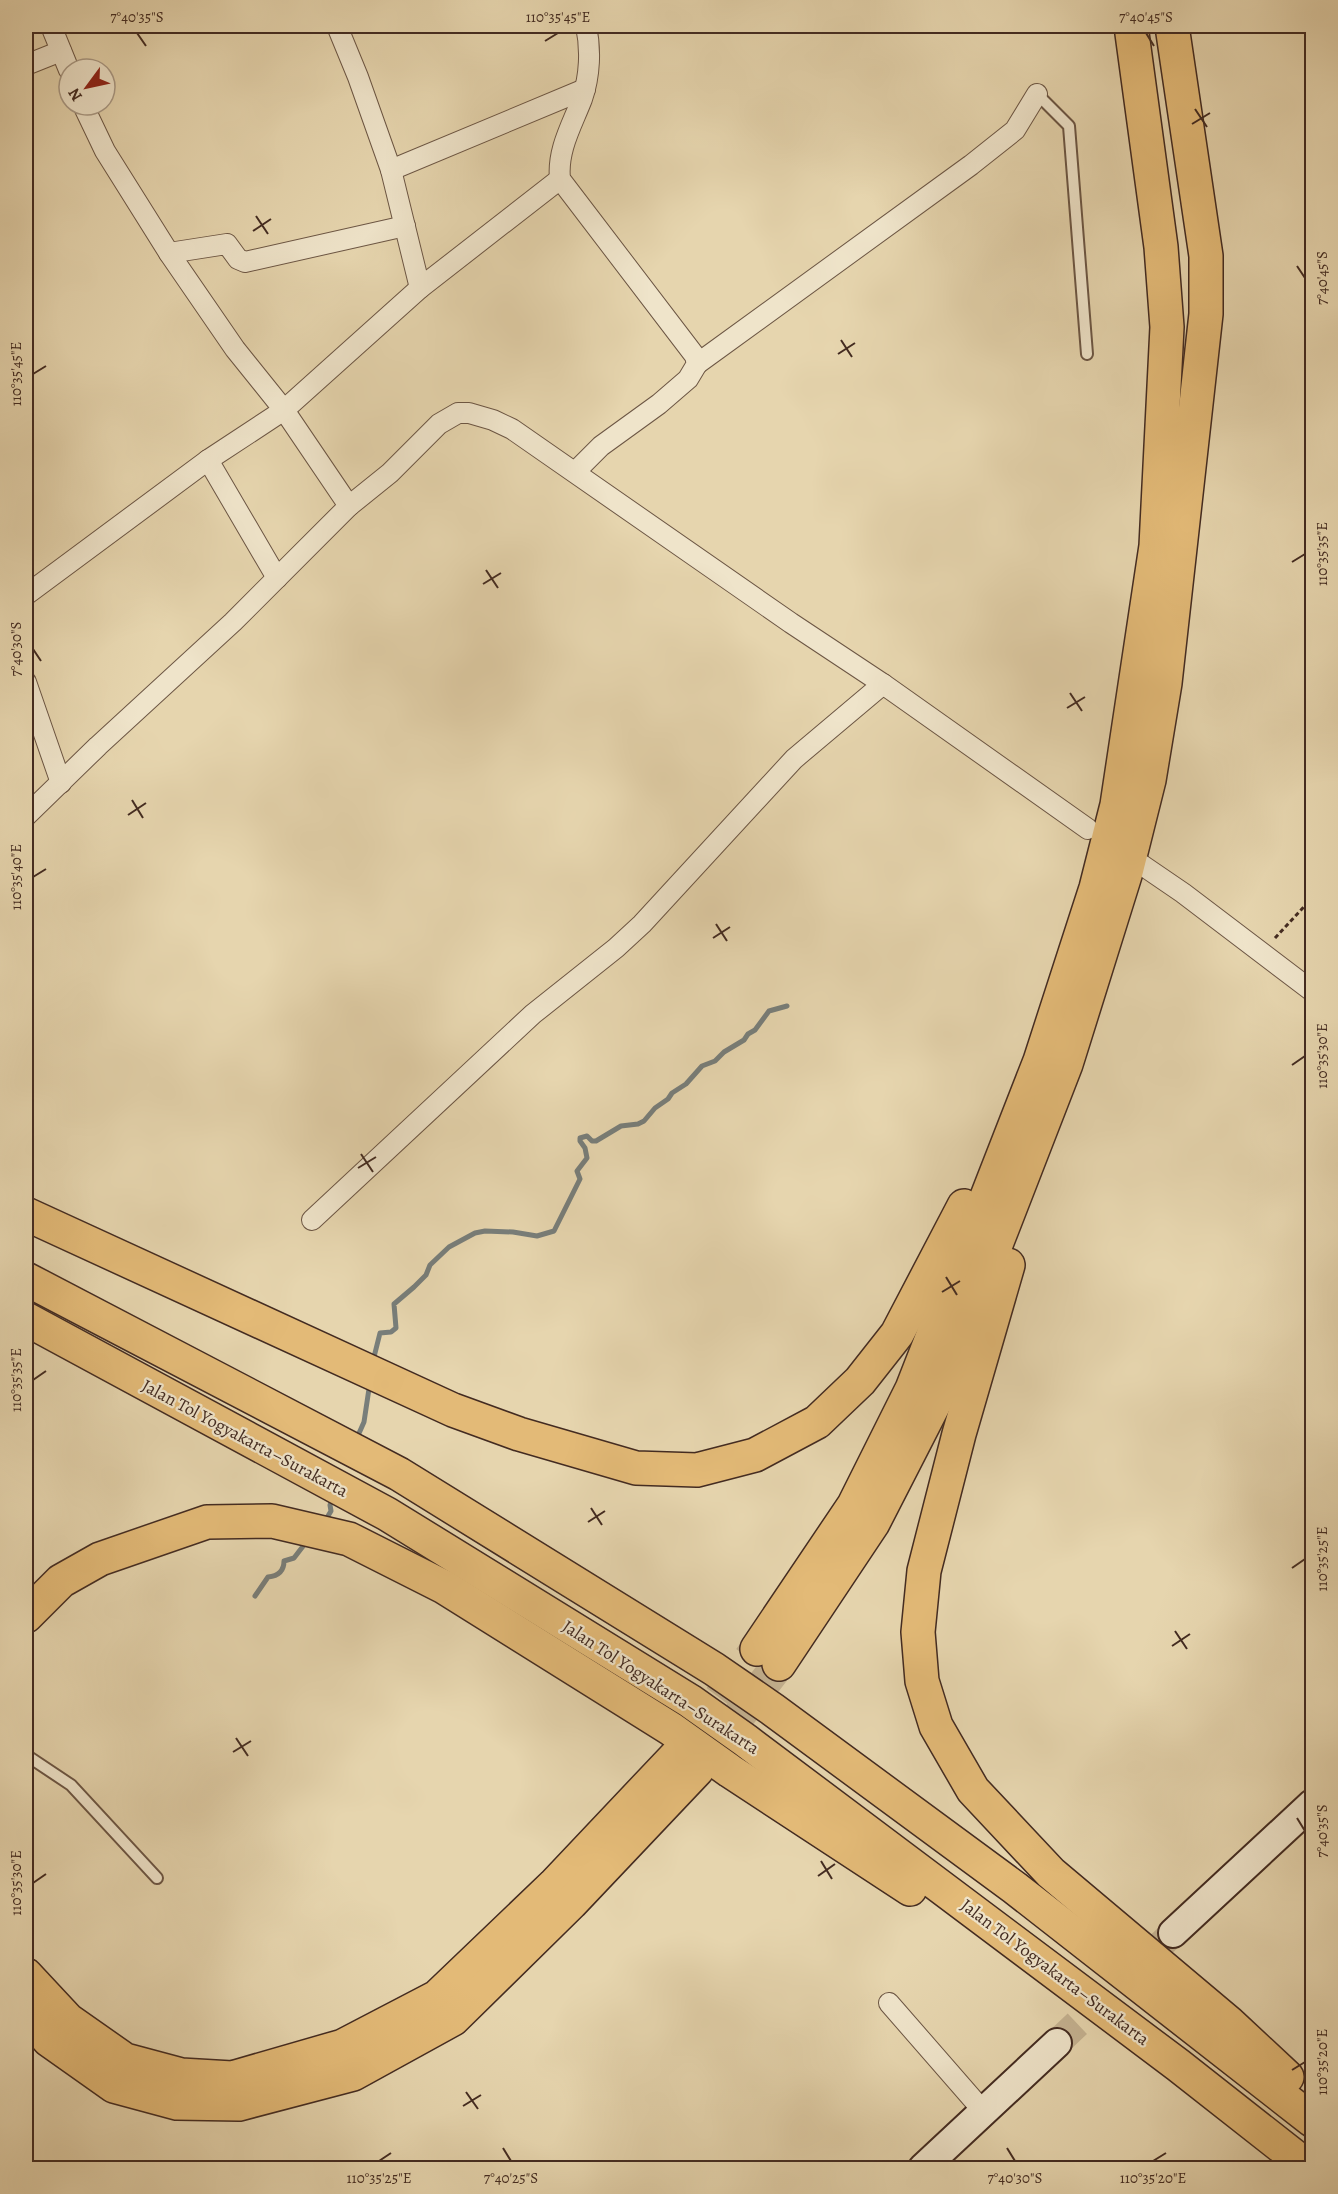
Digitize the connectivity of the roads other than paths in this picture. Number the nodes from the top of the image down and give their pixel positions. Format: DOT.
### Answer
graph roads {
  1 [pos="51,26"];
  2 [pos="337,26"];
  3 [pos="586,26"];
  4 [pos="1131,26"];
  5 [pos="1172,26"];
  6 [pos="61,51"];
  7 [pos="64,57"];
  8 [pos="26,65"];
  9 [pos="585,89"];
  10 [pos="1037,94"];
  11 [pos="89,117"];
  12 [pos="391,170"];
  13 [pos="560,178"];
  14 [pos="405,226"];
  15 [pos="169,253"];
  16 [pos="420,288"];
  17 [pos="1087,354"];
  18 [pos="697,364"];
  19 [pos="284,410"];
  20 [pos="208,459"];
  21 [pos="575,472"];
  22 [pos="349,506"];
  23 [pos="277,578"];
  24 [pos="26,595"];
  25 [pos="26,682"];
  26 [pos="883,684"];
  27 [pos="61,783"];
  28 [pos="26,816"];
  29 [pos="1088,829"];
  30 [pos="1142,865"];
  31 [pos="1312,991"];
  32 [pos="1053,1062"];
  33 [pos="26,1214"];
  34 [pos="312,1220"];
  35 [pos="26,1279"];
  36 [pos="26,1320"];
  37 [pos="26,1616"];
  38 [pos="768,1656"];
  39 [pos="26,1755"];
  40 [pos="1312,1804"];
  41 [pos="157,1878"];
  42 [pos="1173,1933"];
  43 [pos="26,1975"];
  44 [pos="889,2003"];
  45 [pos="26,2014"];
  46 [pos="1057,2043"];
  47 [pos="1178,2065"];
  48 [pos="1312,2101"];
  49 [pos="984,2112"];
  50 [pos="1312,2120"];
  51 [pos="923,2169"];
  52 [pos="1309,2169"];
  1 -- 6 [label="street"];
  2 -- 12 [label="street"];
  3 -- 9 [label="street"];
  4 -- 32 [label="highway"];
  5 -- 32 [label="highway"];
  6 -- 7 [label="street"];
  6 -- 8 [label="street"];
  9 -- 12 [label="street"];
  9 -- 13 [label="street"];
  10 -- 17 [label="lane"];
  10 -- 18 [label="street"];
  11 -- 15 [label="street"];
  12 -- 14 [label="street"];
  13 -- 16 [label="street"];
  13 -- 18 [label="street"];
  14 -- 15 [label="street"];
  14 -- 16 [label="street"];
  15 -- 19 [label="street"];
  16 -- 19 [label="street"];
  18 -- 21 [label="street"];
  19 -- 20 [label="street"];
  19 -- 22 [label="street"];
  20 -- 23 [label="street"];
  20 -- 24 [label="street"];
  21 -- 22 [label="street"];
  21 -- 26 [label="street"];
  22 -- 23 [label="street"];
  23 -- 27 [label="street"];
  25 -- 27 [label="street"];
  26 -- 29 [label="street"];
  26 -- 34 [label="street"];
  27 -- 28 [label="street"];
  30 -- 31 [label="street"];
  32 -- 33 [label="highway"];
  32 -- 38 [label="highway"];
  32 -- 48 [label="highway"];
  35 -- 50 [label="highway"];
  36 -- 47 [label="highway, Jalan Tol Yogyakarta–Surakarta"];
  37 -- 47 [label="highway"];
  39 -- 41 [label="lane"];
  40 -- 42 [label="street"];
  43 -- 45 [label="highway"];
  44 -- 49 [label="street"];
  46 -- 49 [label="street"];
  47 -- 52 [label="highway, Jalan Tol Yogyakarta–Surakarta"];
  49 -- 51 [label="street"];
}
